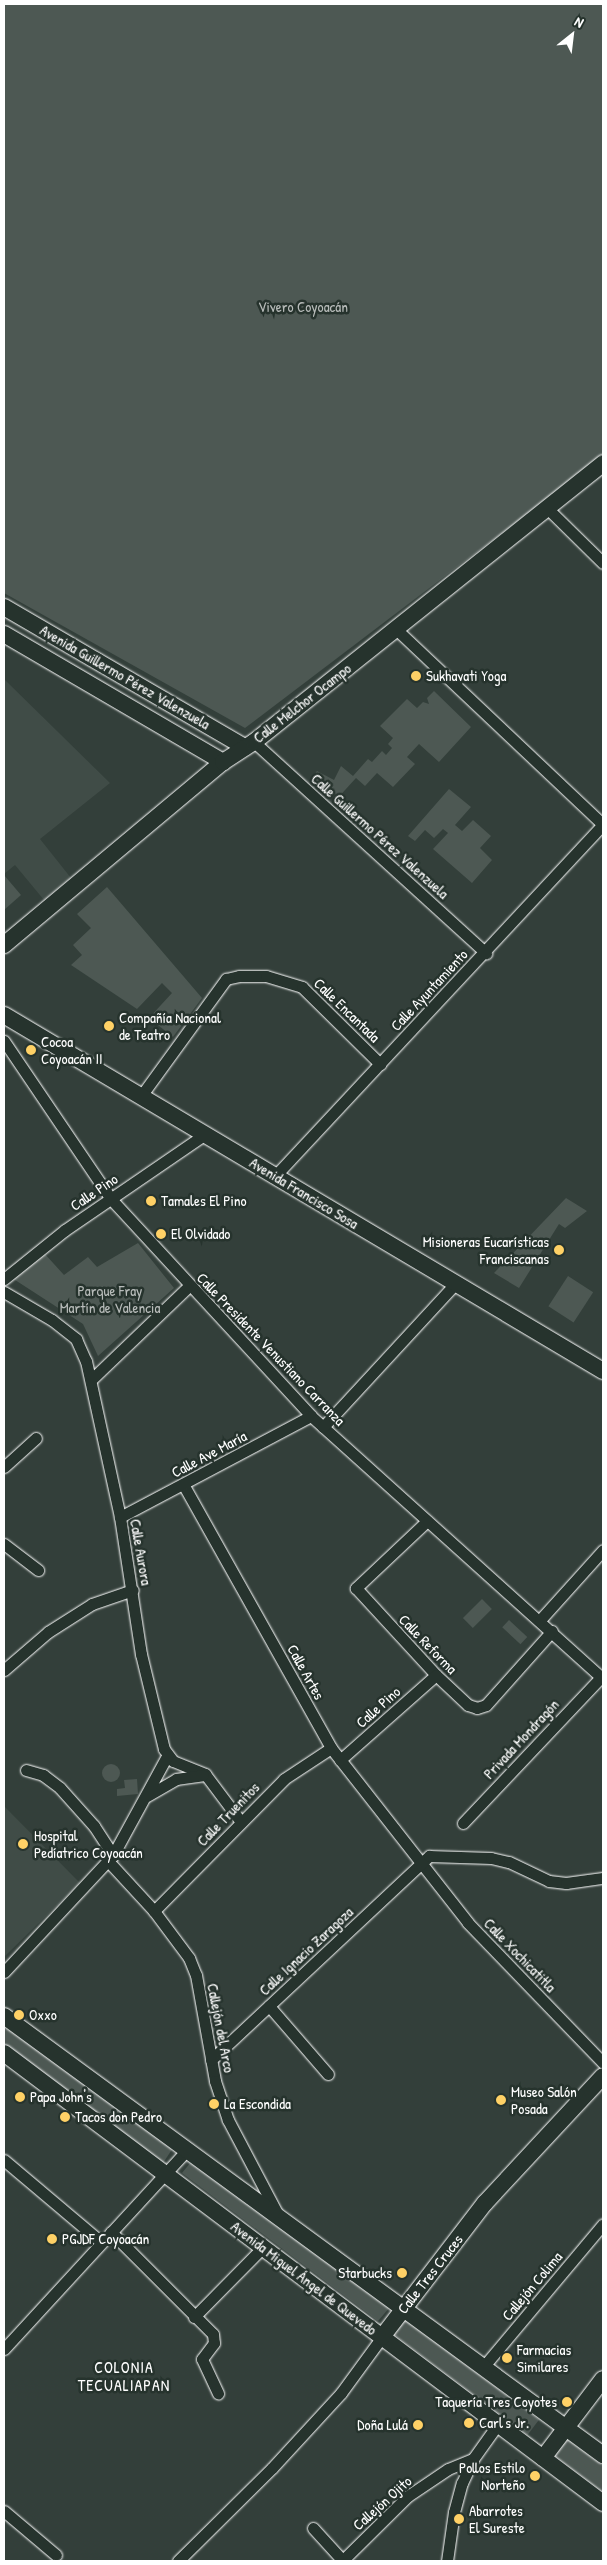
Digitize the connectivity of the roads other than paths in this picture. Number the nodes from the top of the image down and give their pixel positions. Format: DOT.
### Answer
graph roads {
  1 [pos="603,463"];
  2 [pos="547,508"];
  3 [pos="603,563"];
  4 [pos="4,607"];
  5 [pos="396,629"];
  6 [pos="4,634"];
  7 [pos="250,744"];
  8 [pos="223,762"];
  9 [pos="603,824"];
  10 [pos="4,945"];
  11 [pos="486,953"];
  12 [pos="4,1015"];
  13 [pos="4,1041"];
  14 [pos="380,1064"];
  15 [pos="141,1096"];
  16 [pos="205,1134"];
  17 [pos="275,1176"];
  18 [pos="112,1199"];
  19 [pos="4,1279"];
  20 [pos="456,1283"];
  21 [pos="189,1286"];
  22 [pos="4,1292"];
  23 [pos="603,1371"];
  24 [pos="90,1380"];
  25 [pos="310,1416"];
  26 [pos="323,1427"];
  27 [pos="36,1438"];
  28 [pos="4,1467"];
  29 [pos="184,1484"];
  30 [pos="120,1517"];
  31 [pos="427,1521"];
  32 [pos="4,1544"];
  33 [pos="603,1550"];
  34 [pos="38,1570"];
  35 [pos="133,1590"];
  36 [pos="540,1620"];
  37 [pos="552,1631"];
  38 [pos="4,1670"];
  39 [pos="436,1675"];
  40 [pos="602,1678"];
  41 [pos="331,1748"];
  42 [pos="167,1756"];
  43 [pos="340,1760"];
  44 [pos="26,1770"];
  45 [pos="205,1774"];
  46 [pos="144,1798"];
  47 [pos="241,1822"];
  48 [pos="463,1823"];
  49 [pos="111,1858"];
  50 [pos="421,1862"];
  51 [pos="603,1878"];
  52 [pos="154,1912"];
  53 [pos="4,1972"];
  54 [pos="269,2006"];
  55 [pos="4,2016"];
  56 [pos="4,2053"];
  57 [pos="210,2060"];
  58 [pos="328,2074"];
  59 [pos="603,2074"];
  60 [pos="187,2150"];
  61 [pos="4,2160"];
  62 [pos="166,2176"];
  63 [pos="280,2217"];
  64 [pos="603,2224"];
  65 [pos="111,2232"];
  66 [pos="101,2242"];
  67 [pos="264,2246"];
  68 [pos="405,2308"];
  69 [pos="194,2317"];
  70 [pos="382,2337"];
  71 [pos="4,2349"];
  72 [pos="484,2366"];
  73 [pos="603,2379"];
  74 [pos="218,2394"];
  75 [pos="498,2424"];
  76 [pos="566,2428"];
  77 [pos="603,2455"];
  78 [pos="543,2458"];
  79 [pos="473,2459"];
  80 [pos="603,2503"];
  81 [pos="4,2511"];
  82 [pos="312,2528"];
  83 [pos="56,2555"];
  84 [pos="178,2561"];
  85 [pos="342,2561"];
  86 [pos="447,2561"];
  1 -- 2 [label="street, Calle Melchor Ocampo"];
  2 -- 3 [label="street"];
  2 -- 5 [label="street, Calle Melchor Ocampo"];
  4 -- 7 [label="street, Avenida Guillermo Pérez Valenzuela"];
  5 -- 7 [label="street, Calle Melchor Ocampo"];
  5 -- 9 [label="street"];
  6 -- 8 [label="street, Avenida Guillermo Pérez Valenzuela"];
  7 -- 8 [label="street, Calle Melchor Ocampo"];
  7 -- 11 [label="street, Calle Guillermo Pérez Valenzuela"];
  8 -- 10 [label="street, Calle Melchor Ocampo"];
  9 -- 11 [label="street, Calle Ayuntamiento"];
  11 -- 14 [label="street, Calle Ayuntamiento"];
  12 -- 15 [label="street, Avenida Francisco Sosa"];
  13 -- 18 [label="street, Calle Presidente Venustiano Carranza"];
  14 -- 15 [label="street, Calle Encantada"];
  14 -- 17 [label="street, Calle Ayuntamiento"];
  15 -- 16 [label="street, Avenida Francisco Sosa"];
  16 -- 17 [label="street, Avenida Francisco Sosa"];
  16 -- 18 [label="street, Calle Pino"];
  17 -- 20 [label="street, Avenida Francisco Sosa"];
  18 -- 19 [label="street, Calle Pino"];
  18 -- 21 [label="street, Calle Presidente Venustiano Carranza"];
  20 -- 23 [label="street, Avenida Francisco Sosa"];
  20 -- 26 [label="street"];
  21 -- 24 [label="street"];
  21 -- 25 [label="street, Calle Presidente Venustiano Carranza"];
  22 -- 24 [label="street, Calle Aurora"];
  24 -- 30 [label="street, Calle Aurora"];
  25 -- 26 [label="street, Calle Presidente Venustiano Carranza"];
  25 -- 29 [label="street, Calle Ave María"];
  26 -- 31 [label="street, Calle Presidente Venustiano Carranza"];
  27 -- 28 [label="street"];
  29 -- 30 [label="street, Calle Ave María"];
  29 -- 41 [label="street, Calle Artes"];
  30 -- 35 [label="street, Calle Aurora"];
  31 -- 36 [label="street, Calle Presidente Venustiano Carranza"];
  31 -- 39 [label="street, Calle Reforma"];
  32 -- 34 [label="street"];
  33 -- 36 [label="street"];
  35 -- 38 [label="street"];
  35 -- 42 [label="street, Calle Aurora"];
  36 -- 37 [label="street, Calle Presidente Venustiano Carranza"];
  37 -- 39 [label="street, Calle Reforma"];
  37 -- 40 [label="street, Calle Presidente Venustiano Carranza"];
  39 -- 43 [label="street, Calle Pino"];
  40 -- 48 [label="street, Privada Mondragón"];
  41 -- 43 [label="street, Calle Artes"];
  41 -- 47 [label="street, Calle Truenitos"];
  42 -- 45 [label="street"];
  42 -- 46 [label="street"];
  43 -- 50 [label="street, Calle Artes"];
  44 -- 49 [label="street, Callejón del Arco"];
  45 -- 46 [label="street"];
  45 -- 47 [label="street"];
  46 -- 49 [label="street"];
  47 -- 52 [label="street, Calle Truenitos"];
  49 -- 52 [label="street, Callejón del Arco"];
  49 -- 53 [label="street"];
  50 -- 51 [label="street"];
  50 -- 54 [label="street, Calle Ignacio Zaragoza"];
  50 -- 59 [label="street, Calle Xochicatitla"];
  52 -- 57 [label="street, Callejón del Arco"];
  54 -- 57 [label="street, Calle Ignacio Zaragoza"];
  54 -- 58 [label="street"];
  55 -- 60 [label="street"];
  56 -- 62 [label="street, Avenida Miguel Ángel de Quevedo"];
  57 -- 63 [label="street, Callejón del Arco"];
  59 -- 68 [label="street, Calle Tres Cruces"];
  60 -- 62 [label="street"];
  60 -- 63 [label="street"];
  61 -- 66 [label="street"];
  62 -- 65 [label="street"];
  62 -- 67 [label="street, Avenida Miguel Ángel de Quevedo"];
  63 -- 68 [label="street"];
  64 -- 72 [label="street, Callejón Colima"];
  65 -- 66 [label="street"];
  65 -- 69 [label="street"];
  66 -- 71 [label="street"];
  67 -- 69 [label="street"];
  67 -- 70 [label="street, Avenida Miguel Ángel de Quevedo"];
  68 -- 70 [label="street, Calle Tres Cruces"];
  68 -- 72 [label="street"];
  69 -- 74 [label="street"];
  70 -- 75 [label="street, Avenida Miguel Ángel de Quevedo"];
  70 -- 84 [label="street, Calle Tres Cruces"];
  72 -- 76 [label="street"];
  73 -- 76 [label="street"];
  75 -- 78 [label="street, Avenida Miguel Ángel de Quevedo"];
  75 -- 79 [label="street"];
  76 -- 77 [label="street"];
  76 -- 78 [label="street"];
  78 -- 80 [label="street, Avenida Miguel Ángel de Quevedo"];
  79 -- 85 [label="street, Callejón Ojito"];
  79 -- 86 [label="street"];
  81 -- 83 [label="street"];
  82 -- 85 [label="street"];
}
